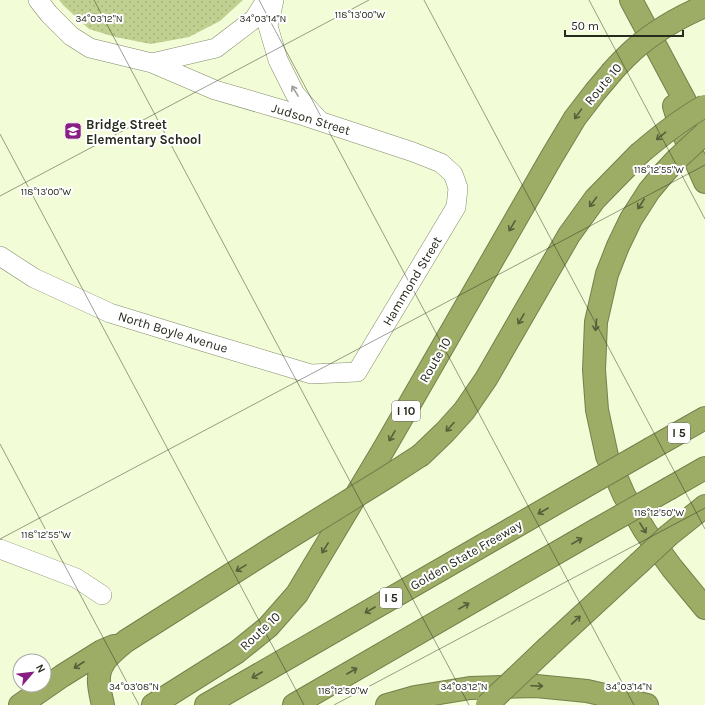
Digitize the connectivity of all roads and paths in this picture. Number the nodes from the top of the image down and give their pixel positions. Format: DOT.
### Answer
graph roads {
  1 [pos="38,0"];
  2 [pos="266,0"];
  3 [pos="274,0"];
  4 [pos="631,0"];
  5 [pos="700,0"];
  6 [pos="705,6"];
  7 [pos="705,9"];
  8 [pos="657,49"];
  9 [pos="152,63"];
  10 [pos="705,106"];
  11 [pos="320,121"];
  12 [pos="705,133"];
  13 [pos="705,139"];
  14 [pos="705,182"];
  15 [pos="458,188"];
  16 [pos="0,256"];
  17 [pos="357,372"];
  18 [pos="705,418"];
  19 [pos="705,468"];
  20 [pos="705,506"];
  21 [pos="0,549"];
  22 [pos="102,595"];
  23 [pos="705,608"];
  24 [pos="126,641"];
  25 [pos="20,705"];
  26 [pos="103,705"];
  27 [pos="153,705"];
  28 [pos="206,705"];
  29 [pos="294,705"];
  30 [pos="388,705"];
  31 [pos="488,705"];
  32 [pos="647,705"];
  1 -- 9 [label="street, Judson Street"];
  2 -- 9 [label="street"];
  11 -- 3 [label="street, one-way"];
  4 -- 8 [label="highway"];
  5 -- 7 [label="highway"];
  6 -- 27 [label="highway, Route 10 / I 10, one-way, bridge"];
  8 -- 13 [label="highway"];
  8 -- 14 [label="highway"];
  9 -- 11 [label="street, Judson Street"];
  10 -- 24 [label="highway, one-way, bridge"];
  11 -- 15 [label="street, Judson Street"];
  12 -- 23 [label="highway, one-way, bridge"];
  15 -- 17 [label="street, Hammond Street"];
  16 -- 17 [label="street, North Boyle Avenue"];
  18 -- 28 [label="highway, Golden State Freeway / I 5, one-way, bridge"];
  29 -- 19 [label="highway, one-way, bridge"];
  31 -- 20 [label="highway, one-way, bridge"];
  21 -- 22 [label="street"];
  24 -- 25 [label="highway, one-way"];
  24 -- 26 [label="highway"];
  30 -- 32 [label="highway, one-way"];
}
